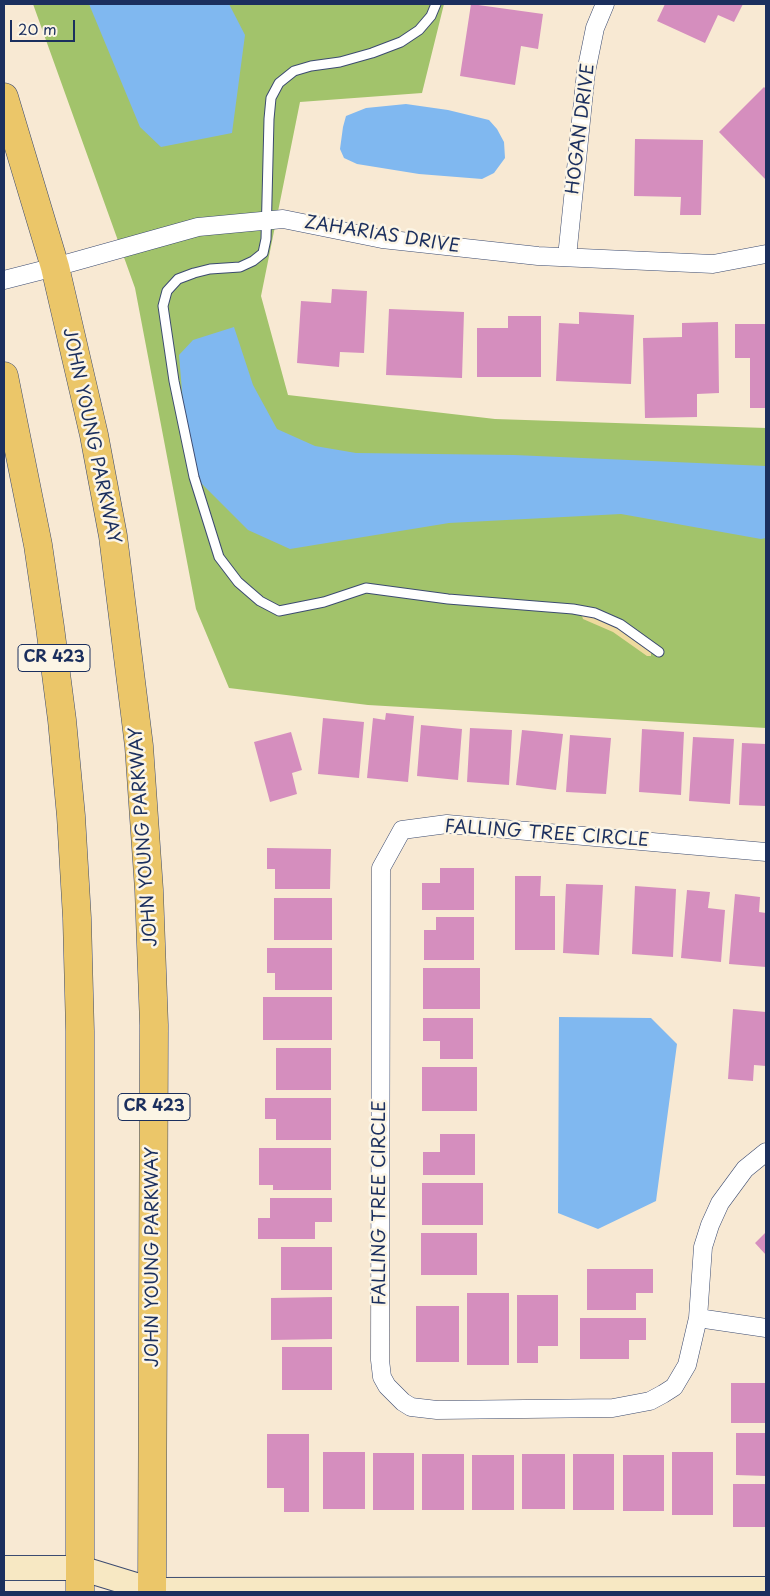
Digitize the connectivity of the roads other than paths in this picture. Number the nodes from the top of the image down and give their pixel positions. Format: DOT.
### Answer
graph roads {
  1 [pos="436,4"];
  2 [pos="605,4"];
  3 [pos="4,97"];
  4 [pos="267,220"];
  5 [pos="766,254"];
  6 [pos="567,258"];
  7 [pos="56,267"];
  8 [pos="4,280"];
  9 [pos="4,376"];
  10 [pos="659,652"];
  11 [pos="766,852"];
  12 [pos="766,1152"];
  13 [pos="698,1318"];
  14 [pos="766,1328"];
  15 [pos="4,1568"];
  16 [pos="80,1580"];
  17 [pos="766,1589"];
  18 [pos="420,1591"];
  19 [pos="625,1591"];
  20 [pos="151,1592"];
  1 -- 4 [label="lane"];
  2 -- 6 [label="street, HOGAN DRIVE"];
  3 -- 7 [label="highway, JOHN YOUNG PARKWAY / CR 423"];
  4 -- 6 [label="street, ZAHARIAS DRIVE"];
  4 -- 7 [label="street, ZAHARIAS DRIVE"];
  4 -- 10 [label="lane"];
  5 -- 6 [label="street, ZAHARIAS DRIVE"];
  7 -- 8 [label="street, ZAHARIAS DRIVE"];
  7 -- 20 [label="highway, JOHN YOUNG PARKWAY / CR 423"];
  9 -- 16 [label="highway, CR 423"];
  11 -- 13 [label="street, FALLING TREE CIRCLE"];
  12 -- 13 [label="street, FALLING TREE CIRCLE"];
  13 -- 14 [label="street"];
  15 -- 16 [label="street"];
  16 -- 20 [label="street"];
  17 -- 19 [label="street"];
  18 -- 19 [label="street"];
  18 -- 20 [label="street"];
}
